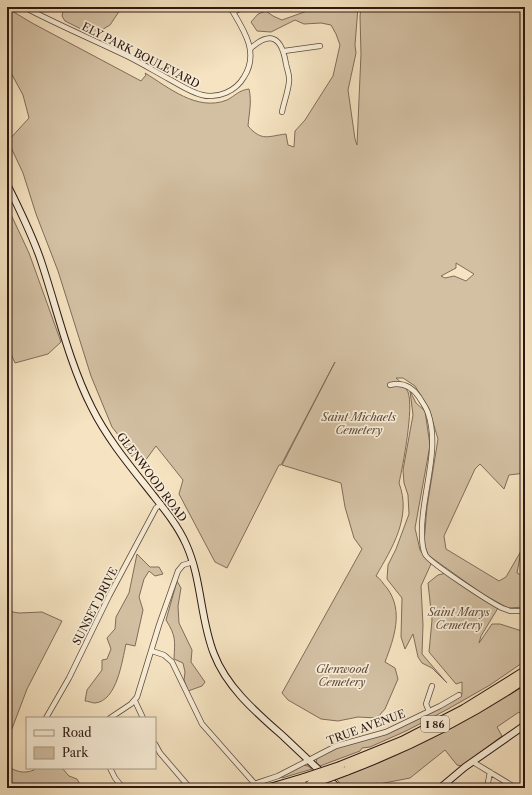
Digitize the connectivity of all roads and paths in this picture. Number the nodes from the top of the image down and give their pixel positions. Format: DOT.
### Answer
graph roads {
  1 [pos="24,7"];
  2 [pos="244,7"];
  3 [pos="232,9"];
  4 [pos="320,46"];
  5 [pos="250,49"];
  6 [pos="284,51"];
  7 [pos="282,112"];
  8 [pos="7,184"];
  9 [pos="390,385"];
  10 [pos="160,504"];
  11 [pos="525,559"];
  12 [pos="193,562"];
  13 [pos="525,571"];
  14 [pos="525,611"];
  15 [pos="152,651"];
  16 [pos="525,671"];
  17 [pos="525,679"];
  18 [pos="432,686"];
  19 [pos="459,695"];
  20 [pos="135,701"];
  21 [pos="429,711"];
  22 [pos="47,717"];
  23 [pos="111,717"];
  24 [pos="143,717"];
  25 [pos="525,725"];
  26 [pos="156,746"];
  27 [pos="309,760"];
  28 [pos="473,762"];
  29 [pos="110,769"];
  30 [pos="343,769"];
  31 [pos="490,772"];
  32 [pos="255,784"];
  33 [pos="123,788"];
  34 [pos="190,788"];
  35 [pos="242,788"];
  36 [pos="270,788"];
  37 [pos="296,788"];
  38 [pos="338,788"];
  39 [pos="440,788"];
  40 [pos="487,788"];
  41 [pos="516,788"];
  1 -- 5 [label="street, ELY PARK BOULEVARD"];
  2 -- 3 [label="street"];
  3 -- 5 [label="street, ELY PARK BOULEVARD"];
  4 -- 6 [label="street"];
  5 -- 6 [label="street"];
  6 -- 7 [label="street"];
  8 -- 10 [label="street, GLENWOOD ROAD"];
  9 -- 14 [label="street"];
  10 -- 12 [label="street, GLENWOOD ROAD"];
  10 -- 22 [label="street, SUNSET DRIVE"];
  11 -- 13 [label="street"];
  12 -- 15 [label="street"];
  12 -- 27 [label="street, GLENWOOD ROAD"];
  15 -- 20 [label="street"];
  15 -- 32 [label="street"];
  16 -- 30 [label="highway, I 86"];
  17 -- 30 [label="highway, I 86"];
  18 -- 21 [label="street"];
  19 -- 21 [label="street, TRUE AVENUE"];
  20 -- 23 [label="street"];
  20 -- 24 [label="street"];
  21 -- 27 [label="street, TRUE AVENUE"];
  25 -- 28 [label="street"];
  26 -- 34 [label="street"];
  27 -- 32 [label="street, TRUE AVENUE"];
  27 -- 38 [label="street, GLENWOOD ROAD"];
  28 -- 31 [label="street"];
  28 -- 39 [label="street"];
  29 -- 33 [label="street"];
  30 -- 36 [label="highway, bridge"];
  30 -- 37 [label="highway, bridge"];
  31 -- 40 [label="street"];
  31 -- 41 [label="street"];
  32 -- 35 [label="street, TRUE AVENUE"];
}
